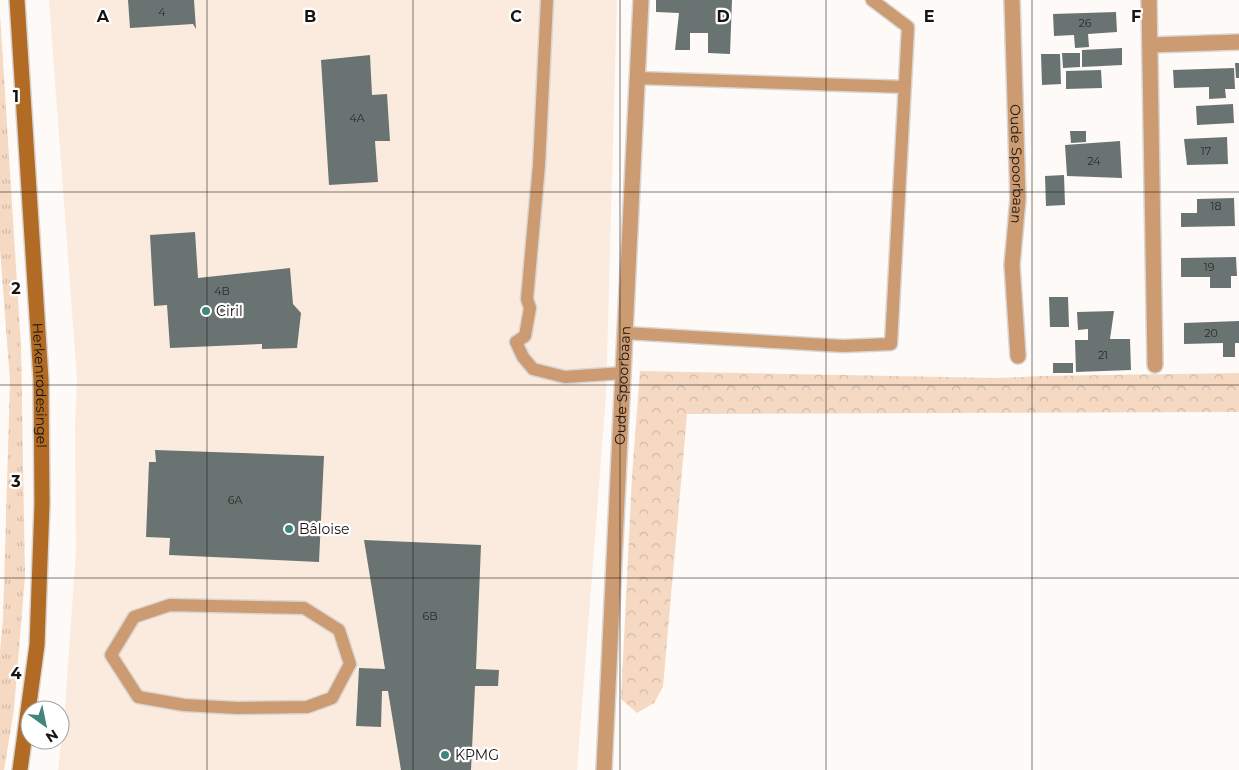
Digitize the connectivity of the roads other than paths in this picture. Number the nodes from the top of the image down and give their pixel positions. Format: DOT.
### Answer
graph roads {
  1 [pos="17,0"];
  2 [pos="547,0"];
  3 [pos="641,0"];
  4 [pos="872,0"];
  5 [pos="1012,0"];
  6 [pos="1149,0"];
  7 [pos="1239,42"];
  8 [pos="1150,45"];
  9 [pos="637,78"];
  10 [pos="905,87"];
  11 [pos="625,333"];
  12 [pos="1018,356"];
  13 [pos="1155,365"];
  14 [pos="623,373"];
  15 [pos="111,655"];
  16 [pos="20,770"];
  17 [pos="604,770"];
  1 -- 16 [label="street, Herkenrodesingel"];
  2 -- 14 [label="lane"];
  3 -- 9 [label="street, Oude Spoorbaan"];
  4 -- 10 [label="lane"];
  5 -- 12 [label="street, Oude Spoorbaan"];
  6 -- 8 [label="street"];
  7 -- 8 [label="street"];
  8 -- 13 [label="street"];
  9 -- 10 [label="lane"];
  9 -- 11 [label="street, Oude Spoorbaan"];
  10 -- 11 [label="lane"];
  11 -- 14 [label="street, Oude Spoorbaan"];
  14 -- 17 [label="street, Oude Spoorbaan"];
  15 -- 15 [label="lane"];
}
